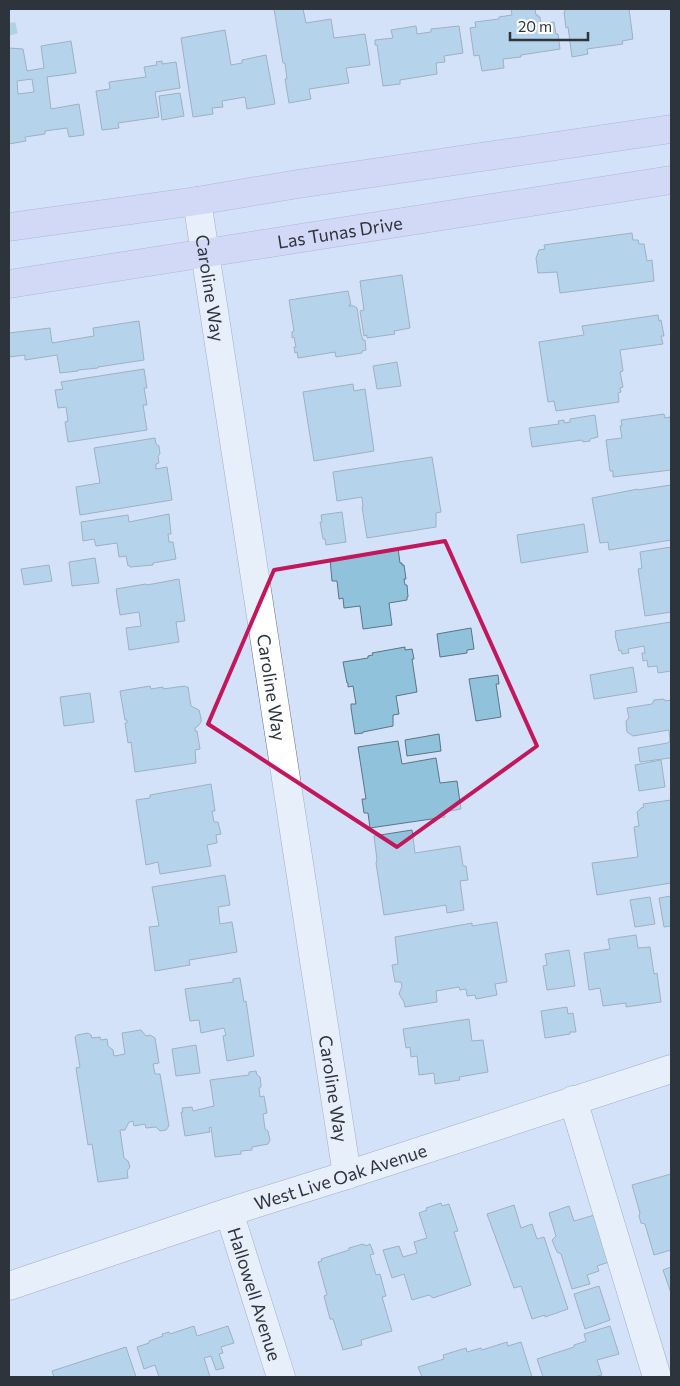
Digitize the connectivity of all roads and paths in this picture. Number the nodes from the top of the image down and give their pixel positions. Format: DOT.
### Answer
graph roads {
  1 [pos="671,129"];
  2 [pos="671,180"];
  3 [pos="197,201"];
  4 [pos="9,227"];
  5 [pos="205,253"];
  6 [pos="9,284"];
  7 [pos="671,1069"];
  8 [pos="573,1100"];
  9 [pos="346,1175"];
  10 [pos="229,1212"];
  11 [pos="9,1286"];
  12 [pos="281,1377"];
  13 [pos="657,1377"];
  1 -- 3 [label="main road"];
  2 -- 5 [label="main road, Las Tunas Drive"];
  3 -- 4 [label="main road"];
  3 -- 5 [label="street, Caroline Way"];
  5 -- 6 [label="main road, Las Tunas Drive"];
  5 -- 9 [label="street, Caroline Way"];
  7 -- 8 [label="street, West Live Oak Avenue"];
  8 -- 9 [label="street, West Live Oak Avenue"];
  8 -- 13 [label="street"];
  9 -- 10 [label="street, West Live Oak Avenue"];
  10 -- 11 [label="street, West Live Oak Avenue"];
  10 -- 12 [label="street, Hallowell Avenue"];
}
